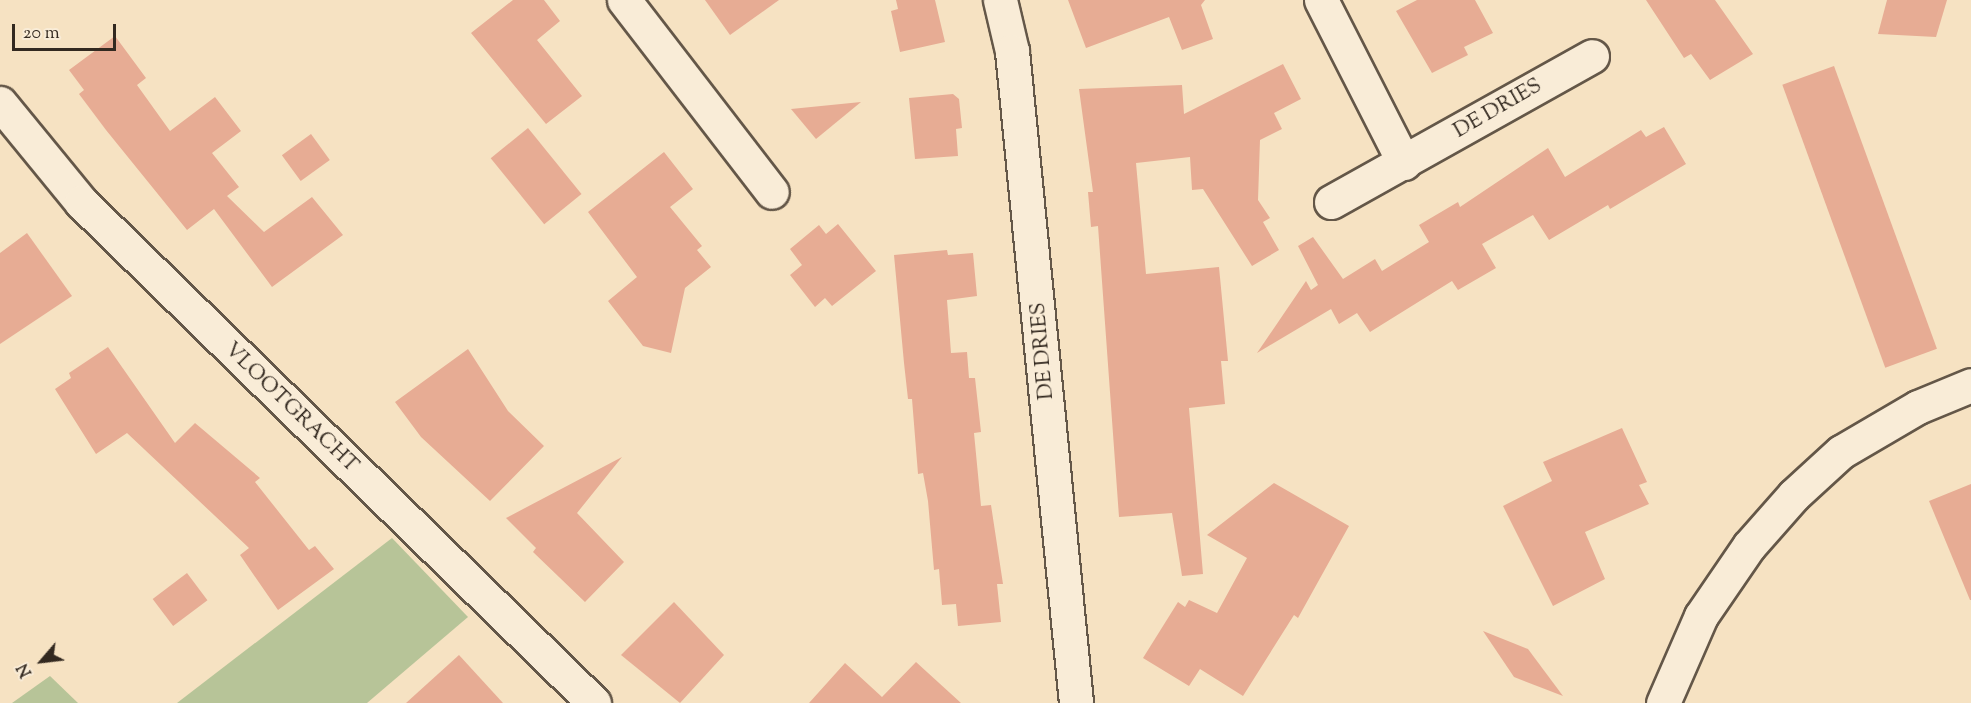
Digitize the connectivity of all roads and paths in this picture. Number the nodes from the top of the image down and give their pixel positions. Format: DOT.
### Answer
graph roads {
  1 [pos="624,0"];
  2 [pos="1000,0"];
  3 [pos="1321,0"];
  4 [pos="1592,56"];
  5 [pos="0,103"];
  6 [pos="1404,163"];
  7 [pos="772,192"];
  8 [pos="1331,202"];
  9 [pos="1971,385"];
  10 [pos="594,703"];
  11 [pos="1076,703"];
  12 [pos="1663,703"];
  1 -- 7 [label="street"];
  2 -- 11 [label="street, DE DRIES"];
  3 -- 6 [label="street"];
  4 -- 6 [label="street, DE DRIES"];
  5 -- 10 [label="street, VLOOTGRACHT"];
  6 -- 8 [label="street, DE DRIES"];
  9 -- 12 [label="street"];
}
